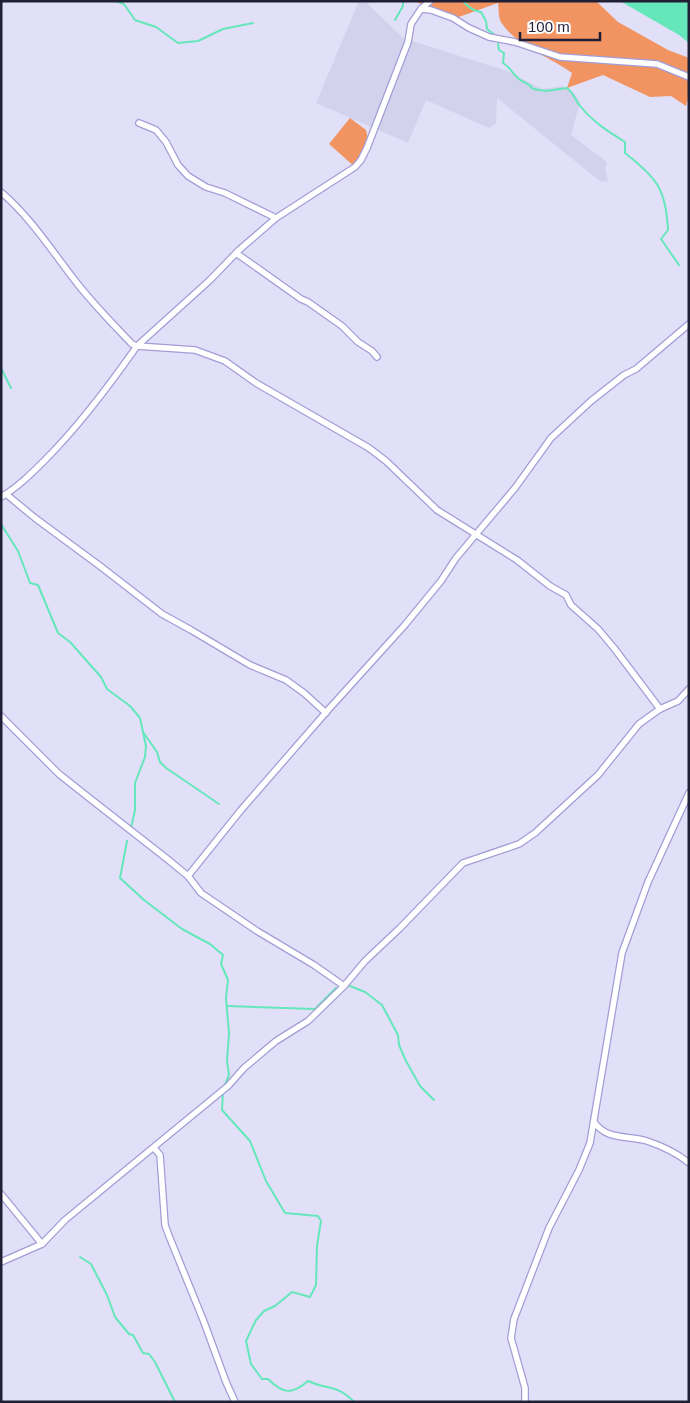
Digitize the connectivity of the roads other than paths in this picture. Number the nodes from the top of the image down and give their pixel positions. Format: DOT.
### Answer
graph roads {
  1 [pos="430,1"];
  2 [pos="421,10"];
  3 [pos="689,77"];
  4 [pos="139,123"];
  5 [pos="1,192"];
  6 [pos="276,218"];
  7 [pos="236,253"];
  8 [pos="689,324"];
  9 [pos="137,346"];
  10 [pos="378,356"];
  11 [pos="4,496"];
  12 [pos="475,534"];
  13 [pos="689,689"];
  14 [pos="660,709"];
  15 [pos="326,712"];
  16 [pos="1,716"];
  17 [pos="689,793"];
  18 [pos="188,876"];
  19 [pos="344,986"];
  20 [pos="594,1122"];
  21 [pos="154,1148"];
  22 [pos="689,1163"];
  23 [pos="1,1194"];
  24 [pos="42,1244"];
  25 [pos="1,1262"];
  26 [pos="525,1401"];
  27 [pos="235,1402"];
  1 -- 2 [label="street"];
  2 -- 3 [label="street"];
  2 -- 6 [label="street"];
  4 -- 6 [label="street"];
  5 -- 9 [label="street"];
  6 -- 7 [label="street"];
  7 -- 9 [label="street"];
  7 -- 10 [label="street"];
  8 -- 12 [label="street"];
  9 -- 11 [label="street"];
  9 -- 12 [label="street"];
  11 -- 15 [label="street"];
  12 -- 14 [label="street"];
  12 -- 15 [label="street"];
  13 -- 14 [label="street"];
  14 -- 19 [label="street"];
  15 -- 18 [label="street"];
  16 -- 18 [label="street"];
  17 -- 20 [label="street"];
  18 -- 19 [label="street"];
  19 -- 21 [label="street"];
  20 -- 22 [label="street"];
  20 -- 26 [label="street"];
  21 -- 24 [label="street"];
  21 -- 27 [label="street"];
  23 -- 24 [label="street"];
  24 -- 25 [label="street"];
}
